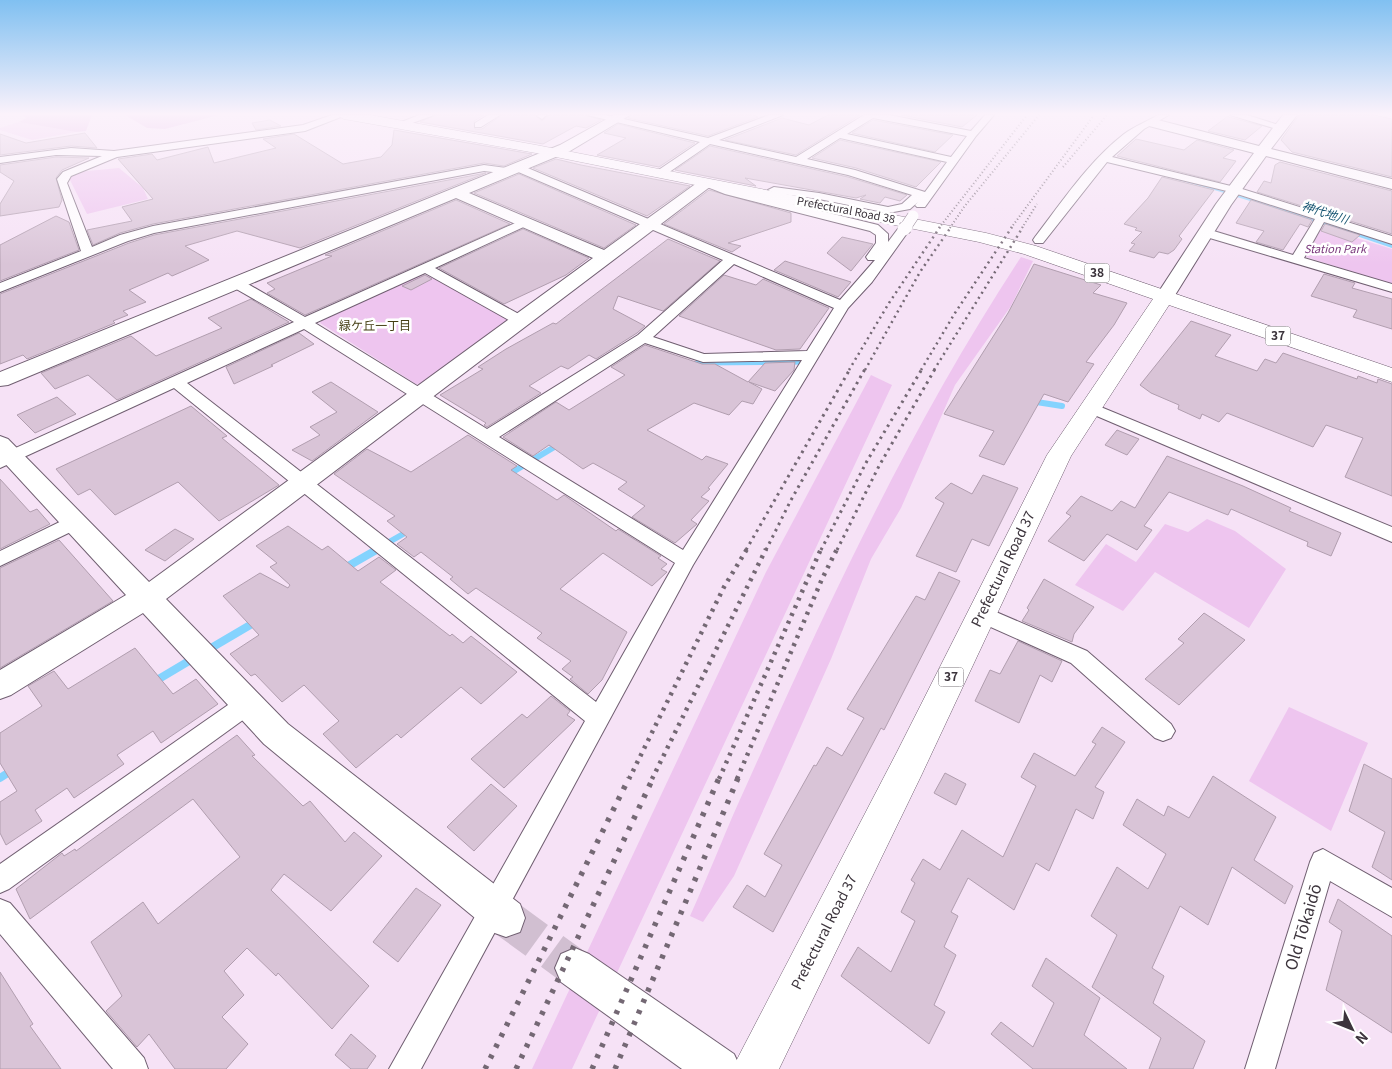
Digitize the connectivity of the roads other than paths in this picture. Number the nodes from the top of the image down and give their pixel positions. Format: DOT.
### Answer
graph roads {
  1 [pos="87,165"];
  2 [pos="525,165"];
  3 [pos="618,165"];
  4 [pos="673,165"];
  5 [pos="820,165"];
  6 [pos="951,165"];
  7 [pos="1099,165"];
  8 [pos="1133,165"];
  9 [pos="1254,165"];
  10 [pos="1315,165"];
  11 [pos="515,169"];
  12 [pos="661,173"];
  13 [pos="706,183"];
  14 [pos="1392,184"];
  15 [pos="1235,190"];
  16 [pos="456,193"];
  17 [pos="924,195"];
  18 [pos="913,216"];
  19 [pos="1320,221"];
  20 [pos="526,222"];
  21 [pos="652,224"];
  22 [pos="1392,224"];
  23 [pos="904,229"];
  24 [pos="1207,233"];
  25 [pos="1388,239"];
  26 [pos="1039,240"];
  27 [pos="88,252"];
  28 [pos="606,258"];
  29 [pos="1297,259"];
  30 [pos="732,260"];
  31 [pos="425,268"];
  32 [pos="867,279"];
  33 [pos="236,283"];
  34 [pos="0,288"];
  35 [pos="1392,288"];
  36 [pos="1165,296"];
  37 [pos="842,306"];
  38 [pos="522,321"];
  39 [pos="305,323"];
  40 [pos="643,338"];
  41 [pos="814,355"];
  42 [pos="1392,375"];
  43 [pos="0,380"];
  44 [pos="176,382"];
  45 [pos="422,396"];
  46 [pos="1091,408"];
  47 [pos="487,436"];
  48 [pos="4,454"];
  49 [pos="303,484"];
  50 [pos="74,522"];
  51 [pos="1392,535"];
  52 [pos="0,559"];
  53 [pos="686,561"];
  54 [pos="146,599"];
  55 [pos="982,614"];
  56 [pos="0,686"];
  57 [pos="246,704"];
  58 [pos="597,717"];
  59 [pos="1163,731"];
  60 [pos="0,880"];
  61 [pos="1392,904"];
  62 [pos="499,913"];
  63 [pos="0,914"];
  64 [pos="575,968"];
  65 [pos="133,1069"];
  66 [pos="404,1069"];
  67 [pos="719,1069"];
  68 [pos="755,1069"];
  69 [pos="1260,1069"];
  1 -- 27 [label="street"];
  2 -- 11 [label="street"];
  3 -- 12 [label="main road, Prefectural Road 38 / 38"];
  4 -- 12 [label="street"];
  5 -- 17 [label="street"];
  6 -- 17 [label="street"];
  7 -- 26 [label="street"];
  8 -- 15 [label="street"];
  9 -- 15 [label="street"];
  10 -- 14 [label="street"];
  11 -- 16 [label="street"];
  11 -- 21 [label="street"];
  11 -- 27 [label="street"];
  12 -- 13 [label="main road, Prefectural Road 38 / 38"];
  13 -- 17 [label="street"];
  13 -- 21 [label="street"];
  13 -- 32 [label="street"];
  13 -- 36 [label="main road, Prefectural Road 38 / 38"];
  15 -- 19 [label="street"];
  15 -- 24 [label="street"];
  16 -- 20 [label="street"];
  16 -- 33 [label="street"];
  17 -- 18 [label="street"];
  18 -- 23 [label="street, bridge"];
  19 -- 25 [label="street"];
  19 -- 29 [label="street"];
  20 -- 28 [label="street"];
  20 -- 31 [label="street"];
  21 -- 28 [label="street"];
  21 -- 30 [label="street"];
  22 -- 25 [label="street"];
  23 -- 32 [label="street"];
  24 -- 29 [label="street"];
  24 -- 36 [label="street"];
  27 -- 34 [label="street"];
  28 -- 38 [label="street"];
  29 -- 35 [label="street"];
  30 -- 37 [label="street"];
  30 -- 40 [label="street"];
  31 -- 38 [label="street"];
  31 -- 39 [label="street"];
  32 -- 37 [label="street"];
  33 -- 39 [label="street"];
  33 -- 43 [label="street"];
  36 -- 42 [label="main road, 37"];
  36 -- 46 [label="main road, Prefectural Road 37 / 37"];
  37 -- 41 [label="street"];
  38 -- 45 [label="street"];
  39 -- 44 [label="street"];
  39 -- 45 [label="street"];
  40 -- 41 [label="street"];
  40 -- 47 [label="street"];
  41 -- 53 [label="street"];
  44 -- 48 [label="street"];
  44 -- 49 [label="street"];
  45 -- 47 [label="street"];
  45 -- 49 [label="street"];
  46 -- 51 [label="street"];
  46 -- 55 [label="main road, Prefectural Road 37 / 37"];
  47 -- 53 [label="street"];
  48 -- 50 [label="street"];
  49 -- 54 [label="street"];
  49 -- 58 [label="street"];
  50 -- 52 [label="street"];
  50 -- 54 [label="street"];
  53 -- 58 [label="street"];
  54 -- 56 [label="street"];
  54 -- 57 [label="street"];
  55 -- 59 [label="street"];
  55 -- 68 [label="main road, Prefectural Road 37 / 37"];
  57 -- 60 [label="street"];
  57 -- 62 [label="street"];
  58 -- 62 [label="street"];
  61 -- 69 [label="street, Old Tōkaidō"];
  62 -- 66 [label="street"];
  63 -- 65 [label="street"];
  64 -- 67 [label="street"];
}
